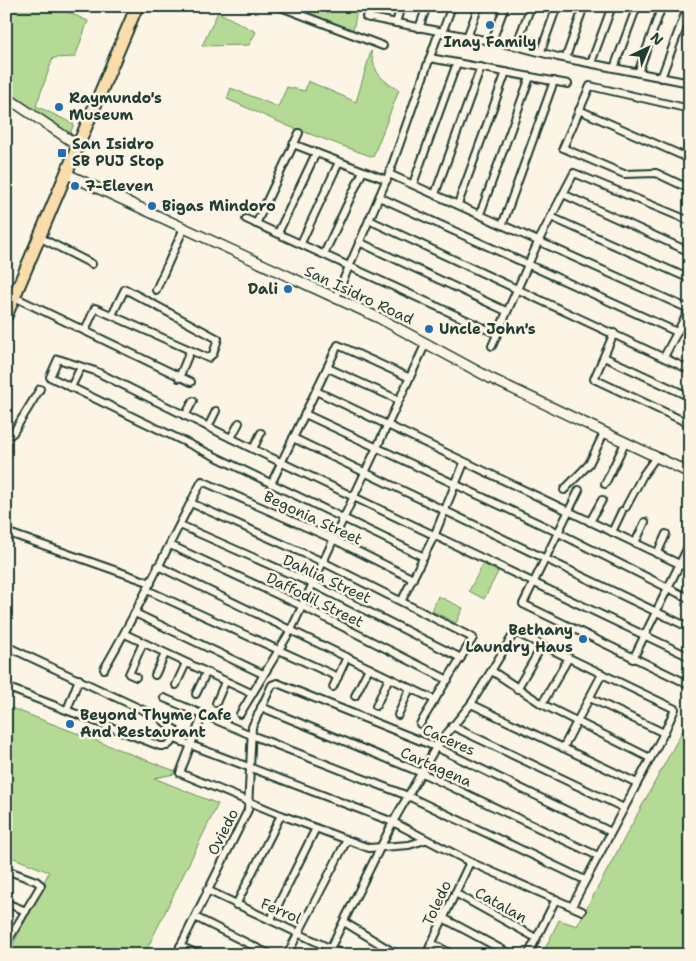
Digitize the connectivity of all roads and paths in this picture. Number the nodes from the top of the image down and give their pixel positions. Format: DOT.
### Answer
graph roads {
  1 [pos="137,6"];
  2 [pos="278,6"];
  3 [pos="372,6"];
  4 [pos="401,6"];
  5 [pos="427,6"];
  6 [pos="452,6"];
  7 [pos="479,6"];
  8 [pos="504,6"];
  9 [pos="530,6"];
  10 [pos="557,6"];
  11 [pos="584,6"];
  12 [pos="612,6"];
  13 [pos="637,6"];
  14 [pos="662,6"];
  15 [pos="688,6"];
  16 [pos="396,23"];
  17 [pos="419,28"];
  18 [pos="440,32"];
  19 [pos="468,37"];
  20 [pos="492,41"];
  21 [pos="383,46"];
  22 [pos="516,46"];
  23 [pos="541,51"];
  24 [pos="566,57"];
  25 [pos="430,58"];
  26 [pos="458,63"];
  27 [pos="590,63"];
  28 [pos="481,67"];
  29 [pos="614,68"];
  30 [pos="690,71"];
  31 [pos="506,72"];
  32 [pos="638,73"];
  33 [pos="530,77"];
  34 [pos="661,78"];
  35 [pos="554,81"];
  36 [pos="688,83"];
  37 [pos="568,84"];
  38 [pos="6,97"];
  39 [pos="690,109"];
  40 [pos="579,110"];
  41 [pos="299,133"];
  42 [pos="293,144"];
  43 [pos="79,146"];
  44 [pos="316,153"];
  45 [pos="690,159"];
  46 [pos="339,162"];
  47 [pos="363,171"];
  48 [pos="67,174"];
  49 [pos="388,177"];
  50 [pos="413,184"];
  51 [pos="690,189"];
  52 [pos="435,194"];
  53 [pos="563,194"];
  54 [pos="379,197"];
  55 [pos="458,204"];
  56 [pos="480,214"];
  57 [pos="551,217"];
  58 [pos="246,219"];
  59 [pos="369,220"];
  60 [pos="690,221"];
  61 [pos="256,224"];
  62 [pos="503,224"];
  63 [pos="184,228"];
  64 [pos="278,233"];
  65 [pos="39,237"];
  66 [pos="539,240"];
  67 [pos="359,242"];
  68 [pos="301,243"];
  69 [pos="690,252"];
  70 [pos="324,254"];
  71 [pos="92,264"];
  72 [pos="528,264"];
  73 [pos="349,265"];
  74 [pos="690,280"];
  75 [pos="516,288"];
  76 [pos="156,290"];
  77 [pos="10,295"];
  78 [pos="335,299"];
  79 [pos="690,309"];
  80 [pos="506,311"];
  81 [pos="112,315"];
  82 [pos="6,316"];
  83 [pos="85,332"];
  84 [pos="677,332"];
  85 [pos="614,333"];
  86 [pos="497,334"];
  87 [pos="426,343"];
  88 [pos="492,346"];
  89 [pos="190,350"];
  90 [pos="604,357"];
  91 [pos="664,357"];
  92 [pos="81,367"];
  93 [pos="328,368"];
  94 [pos="690,370"];
  95 [pos="408,377"];
  96 [pos="179,378"];
  97 [pos="191,382"];
  98 [pos="70,387"];
  99 [pos="40,389"];
  100 [pos="316,391"];
  101 [pos="690,397"];
  102 [pos="399,400"];
  103 [pos="193,401"];
  104 [pos="216,411"];
  105 [pos="305,414"];
  106 [pos="185,416"];
  107 [pos="239,422"];
  108 [pos="388,424"];
  109 [pos="690,424"];
  110 [pos="208,427"];
  111 [pos="261,433"];
  112 [pos="604,433"];
  113 [pos="6,438"];
  114 [pos="231,438"];
  115 [pos="293,438"];
  116 [pos="625,443"];
  117 [pos="376,448"];
  118 [pos="253,449"];
  119 [pos="656,458"];
  120 [pos="282,462"];
  121 [pos="464,463"];
  122 [pos="366,473"];
  123 [pos="690,473"];
  124 [pos="271,484"];
  125 [pos="605,484"];
  126 [pos="455,485"];
  127 [pos="564,490"];
  128 [pos="579,490"];
  129 [pos="355,496"];
  130 [pos="602,500"];
  131 [pos="191,503"];
  132 [pos="445,511"];
  133 [pos="567,511"];
  134 [pos="343,520"];
  135 [pos="590,522"];
  136 [pos="645,522"];
  137 [pos="180,525"];
  138 [pos="6,532"];
  139 [pos="557,532"];
  140 [pos="612,532"];
  141 [pos="434,534"];
  142 [pos="666,534"];
  143 [pos="333,540"];
  144 [pos="635,543"];
  145 [pos="690,543"];
  146 [pos="170,545"];
  147 [pos="657,554"];
  148 [pos="424,557"];
  149 [pos="546,558"];
  150 [pos="323,562"];
  151 [pos="679,564"];
  152 [pos="158,566"];
  153 [pos="690,569"];
  154 [pos="413,579"];
  155 [pos="534,581"];
  156 [pos="151,583"];
  157 [pos="312,584"];
  158 [pos="668,588"];
  159 [pos="147,590"];
  160 [pos="690,599"];
  161 [pos="402,600"];
  162 [pos="302,606"];
  163 [pos="656,612"];
  164 [pos="136,614"];
  165 [pos="690,628"];
  166 [pos="291,630"];
  167 [pos="125,634"];
  168 [pos="644,635"];
  169 [pos="143,643"];
  170 [pos="6,646"];
  171 [pos="542,646"];
  172 [pos="277,651"];
  173 [pos="165,654"];
  174 [pos="347,657"];
  175 [pos="690,657"];
  176 [pos="461,658"];
  177 [pos="568,659"];
  178 [pos="633,659"];
  179 [pos="186,663"];
  180 [pos="369,668"];
  181 [pos="104,669"];
  182 [pos="492,671"];
  183 [pos="206,673"];
  184 [pos="263,674"];
  185 [pos="602,674"];
  186 [pos="155,675"];
  187 [pos="136,677"];
  188 [pos="338,677"];
  189 [pos="389,678"];
  190 [pos="79,679"];
  191 [pos="448,680"];
  192 [pos="225,682"];
  193 [pos="176,685"];
  194 [pos="272,685"];
  195 [pos="690,685"];
  196 [pos="333,687"];
  197 [pos="6,688"];
  198 [pos="410,688"];
  199 [pos="517,689"];
  200 [pos="251,693"];
  201 [pos="196,694"];
  202 [pos="355,696"];
  203 [pos="164,698"];
  204 [pos="590,698"];
  205 [pos="435,700"];
  206 [pos="216,703"];
  207 [pos="470,704"];
  208 [pos="542,704"];
  209 [pos="376,706"];
  210 [pos="261,707"];
  211 [pos="67,710"];
  212 [pos="203,714"];
  213 [pos="240,714"];
  214 [pos="398,715"];
  215 [pos="576,722"];
  216 [pos="420,724"];
  217 [pos="452,726"];
  218 [pos="664,733"];
  219 [pos="251,735"];
  220 [pos="175,739"];
  221 [pos="192,745"];
  222 [pos="436,747"];
  223 [pos="563,748"];
  224 [pos="650,758"];
  225 [pos="249,767"];
  226 [pos="422,773"];
  227 [pos="637,783"];
  228 [pos="408,796"];
  229 [pos="250,801"];
  230 [pos="624,808"];
  231 [pos="281,815"];
  232 [pos="393,822"];
  233 [pos="316,828"];
  234 [pos="611,832"];
  235 [pos="347,840"];
  236 [pos="425,840"];
  237 [pos="380,848"];
  238 [pos="598,856"];
  239 [pos="470,862"];
  240 [pos="6,870"];
  241 [pos="586,880"];
  242 [pos="207,890"];
  243 [pos="455,893"];
  244 [pos="556,899"];
  245 [pos="6,903"];
  246 [pos="236,905"];
  247 [pos="572,906"];
  248 [pos="26,910"];
  249 [pos="582,911"];
  250 [pos="195,917"];
  251 [pos="443,918"];
  252 [pos="271,920"];
  253 [pos="344,922"];
  254 [pos="300,932"];
  255 [pos="536,938"];
  256 [pos="7,939"];
  257 [pos="432,943"];
  258 [pos="180,946"];
  259 [pos="331,947"];
  260 [pos="176,955"];
  261 [pos="200,955"];
  262 [pos="271,955"];
  263 [pos="287,955"];
  264 [pos="327,955"];
  265 [pos="344,955"];
  266 [pos="398,955"];
  267 [pos="426,955"];
  268 [pos="453,955"];
  269 [pos="512,955"];
  270 [pos="528,955"];
  1 -- 43 [label="highway"];
  2 -- 21 [label="street"];
  3 -- 16 [label="street"];
  4 -- 16 [label="street"];
  5 -- 17 [label="street"];
  6 -- 18 [label="street"];
  7 -- 19 [label="street"];
  8 -- 20 [label="street"];
  9 -- 22 [label="street"];
  10 -- 23 [label="street"];
  11 -- 24 [label="street"];
  12 -- 27 [label="street"];
  13 -- 29 [label="street"];
  14 -- 32 [label="street"];
  15 -- 34 [label="street"];
  16 -- 17 [label="street"];
  17 -- 18 [label="street"];
  18 -- 19 [label="street"];
  18 -- 25 [label="street"];
  19 -- 20 [label="street"];
  20 -- 22 [label="street"];
  22 -- 23 [label="street"];
  23 -- 24 [label="street"];
  24 -- 27 [label="street"];
  25 -- 26 [label="street"];
  25 -- 49 [label="street"];
  26 -- 28 [label="street"];
  26 -- 50 [label="street"];
  27 -- 29 [label="street"];
  28 -- 31 [label="street"];
  28 -- 52 [label="street"];
  29 -- 32 [label="street"];
  30 -- 36 [label="street"];
  31 -- 33 [label="street"];
  31 -- 55 [label="street"];
  32 -- 34 [label="street"];
  33 -- 35 [label="street"];
  33 -- 56 [label="street"];
  34 -- 36 [label="street"];
  35 -- 37 [label="street"];
  35 -- 62 [label="street"];
  38 -- 43 [label="street"];
  39 -- 40 [label="street"];
  40 -- 45 [label="street"];
  40 -- 51 [label="street"];
  41 -- 42 [label="street"];
  42 -- 44 [label="street"];
  42 -- 61 [label="street"];
  43 -- 48 [label="highway"];
  44 -- 46 [label="street"];
  44 -- 64 [label="street"];
  46 -- 47 [label="street"];
  46 -- 68 [label="street"];
  47 -- 49 [label="street"];
  47 -- 70 [label="street"];
  48 -- 63 [label="street, San Isidro Road"];
  48 -- 65 [label="highway"];
  49 -- 50 [label="street"];
  49 -- 54 [label="street"];
  50 -- 52 [label="street"];
  52 -- 55 [label="street"];
  53 -- 57 [label="street"];
  53 -- 60 [label="street"];
  53 -- 69 [label="street"];
  54 -- 59 [label="street"];
  54 -- 72 [label="street"];
  55 -- 56 [label="street"];
  56 -- 62 [label="street"];
  57 -- 66 [label="street"];
  57 -- 74 [label="street"];
  58 -- 61 [label="street"];
  59 -- 67 [label="street"];
  59 -- 75 [label="street"];
  61 -- 64 [label="street"];
  62 -- 66 [label="street"];
  63 -- 76 [label="street"];
  63 -- 78 [label="street, San Isidro Road"];
  64 -- 68 [label="street"];
  65 -- 71 [label="street"];
  65 -- 77 [label="highway"];
  66 -- 72 [label="street"];
  66 -- 79 [label="street"];
  67 -- 73 [label="street"];
  67 -- 80 [label="street"];
  68 -- 70 [label="street"];
  70 -- 73 [label="street"];
  72 -- 75 [label="street"];
  72 -- 84 [label="street"];
  73 -- 78 [label="street"];
  73 -- 86 [label="street"];
  75 -- 80 [label="street"];
  75 -- 85 [label="street"];
  77 -- 82 [label="highway"];
  77 -- 83 [label="street"];
  78 -- 87 [label="street, San Isidro Road"];
  79 -- 84 [label="street"];
  80 -- 86 [label="street"];
  81 -- 83 [label="street"];
  81 -- 89 [label="street"];
  81 -- 89 [label="street"];
  83 -- 96 [label="street"];
  84 -- 91 [label="street"];
  85 -- 90 [label="street"];
  85 -- 91 [label="street"];
  86 -- 88 [label="street"];
  87 -- 95 [label="street"];
  87 -- 112 [label="street, San Isidro Road"];
  89 -- 96 [label="street"];
  90 -- 101 [label="street"];
  90 -- 109 [label="street"];
  91 -- 94 [label="street"];
  92 -- 98 [label="street"];
  92 -- 98 [label="street"];
  92 -- 106 [label="street"];
  93 -- 95 [label="street"];
  93 -- 100 [label="street"];
  93 -- 102 [label="street"];
  95 -- 102 [label="street"];
  96 -- 97 [label="street"];
  98 -- 124 [label="street"];
  99 -- 113 [label="street"];
  100 -- 105 [label="street"];
  100 -- 108 [label="street"];
  102 -- 108 [label="street"];
  103 -- 106 [label="street"];
  104 -- 110 [label="street"];
  105 -- 115 [label="street"];
  105 -- 117 [label="street"];
  106 -- 110 [label="street"];
  107 -- 114 [label="street"];
  108 -- 117 [label="street"];
  108 -- 121 [label="street"];
  110 -- 114 [label="street"];
  111 -- 118 [label="street"];
  112 -- 116 [label="street, San Isidro Road"];
  112 -- 127 [label="street"];
  114 -- 118 [label="street"];
  115 -- 120 [label="street"];
  115 -- 122 [label="street"];
  116 -- 119 [label="street, San Isidro Road"];
  116 -- 125 [label="street"];
  117 -- 122 [label="street"];
  117 -- 126 [label="street"];
  118 -- 120 [label="street"];
  119 -- 123 [label="street, San Isidro Road"];
  119 -- 140 [label="street"];
  120 -- 124 [label="street"];
  120 -- 129 [label="street"];
  121 -- 126 [label="street"];
  121 -- 133 [label="street"];
  122 -- 129 [label="street"];
  122 -- 132 [label="street"];
  124 -- 134 [label="street"];
  126 -- 132 [label="street"];
  126 -- 139 [label="street"];
  128 -- 133 [label="street"];
  129 -- 134 [label="street"];
  129 -- 141 [label="street"];
  130 -- 135 [label="street"];
  131 -- 137 [label="street"];
  131 -- 143 [label="street, Begonia Street"];
  131 -- 150 [label="street"];
  132 -- 141 [label="street"];
  132 -- 149 [label="street"];
  133 -- 135 [label="street"];
  133 -- 139 [label="street"];
  134 -- 143 [label="street"];
  134 -- 148 [label="street"];
  135 -- 140 [label="street"];
  136 -- 144 [label="street"];
  137 -- 146 [label="street"];
  137 -- 157 [label="street, Dahlia Street"];
  138 -- 156 [label="street"];
  139 -- 149 [label="street"];
  139 -- 158 [label="street"];
  140 -- 144 [label="street"];
  141 -- 148 [label="street"];
  141 -- 155 [label="street"];
  142 -- 147 [label="street"];
  143 -- 150 [label="street"];
  143 -- 154 [label="street, Begonia Street"];
  144 -- 147 [label="street"];
  145 -- 151 [label="street"];
  146 -- 152 [label="street"];
  146 -- 162 [label="street, Daffodil Street"];
  147 -- 151 [label="street"];
  148 -- 154 [label="street"];
  149 -- 155 [label="street"];
  149 -- 163 [label="street"];
  150 -- 157 [label="street"];
  150 -- 161 [label="street"];
  151 -- 153 [label="street"];
  151 -- 158 [label="street"];
  152 -- 156 [label="street"];
  152 -- 166 [label="street"];
  154 -- 161 [label="street"];
  155 -- 168 [label="street"];
  155 -- 178 [label="street"];
  156 -- 159 [label="street"];
  157 -- 162 [label="street"];
  157 -- 176 [label="street, Dahlia Street"];
  158 -- 160 [label="street"];
  158 -- 163 [label="street"];
  159 -- 164 [label="street"];
  159 -- 172 [label="street"];
  161 -- 176 [label="street"];
  162 -- 166 [label="street"];
  162 -- 191 [label="street, Daffodil Street"];
  163 -- 165 [label="street"];
  163 -- 168 [label="street"];
  164 -- 167 [label="street"];
  164 -- 184 [label="street"];
  166 -- 172 [label="street"];
  166 -- 174 [label="street"];
  167 -- 169 [label="street"];
  167 -- 181 [label="street"];
  168 -- 175 [label="street"];
  168 -- 178 [label="street"];
  169 -- 173 [label="street"];
  169 -- 187 [label="street"];
  170 -- 190 [label="street"];
  171 -- 177 [label="street"];
  171 -- 182 [label="street"];
  171 -- 199 [label="street"];
  172 -- 184 [label="street"];
  172 -- 188 [label="street"];
  173 -- 179 [label="street"];
  173 -- 186 [label="street"];
  174 -- 180 [label="street"];
  174 -- 188 [label="street"];
  176 -- 191 [label="street"];
  177 -- 185 [label="street"];
  177 -- 208 [label="street"];
  178 -- 195 [label="street"];
  179 -- 183 [label="street"];
  179 -- 193 [label="street"];
  180 -- 189 [label="street"];
  180 -- 202 [label="street"];
  182 -- 199 [label="street"];
  182 -- 207 [label="street"];
  183 -- 192 [label="street"];
  183 -- 201 [label="street"];
  184 -- 200 [label="street"];
  185 -- 204 [label="street"];
  185 -- 218 [label="street"];
  188 -- 196 [label="street"];
  189 -- 198 [label="street"];
  189 -- 209 [label="street"];
  190 -- 211 [label="street"];
  190 -- 220 [label="street"];
  191 -- 205 [label="street"];
  192 -- 200 [label="street"];
  192 -- 206 [label="street"];
  194 -- 210 [label="street, Oviedo"];
  194 -- 222 [label="street, Caceres"];
  197 -- 211 [label="street"];
  198 -- 205 [label="street"];
  198 -- 214 [label="street"];
  199 -- 208 [label="street"];
  200 -- 213 [label="street"];
  203 -- 212 [label="street"];
  204 -- 215 [label="street"];
  204 -- 218 [label="street"];
  205 -- 216 [label="street"];
  207 -- 217 [label="street"];
  207 -- 223 [label="street"];
  208 -- 215 [label="street"];
  210 -- 219 [label="street, Oviedo"];
  210 -- 226 [label="street, Cartagena"];
  211 -- 220 [label="street"];
  212 -- 219 [label="street"];
  212 -- 221 [label="street"];
  215 -- 223 [label="street"];
  215 -- 224 [label="street"];
  217 -- 222 [label="street"];
  217 -- 230 [label="street"];
  218 -- 224 [label="street"];
  219 -- 225 [label="street, Oviedo"];
  219 -- 228 [label="street"];
  220 -- 221 [label="street"];
  221 -- 225 [label="street"];
  221 -- 229 [label="street"];
  222 -- 226 [label="street"];
  222 -- 234 [label="street, Caceres"];
  223 -- 227 [label="street"];
  224 -- 227 [label="street"];
  225 -- 229 [label="street, Oviedo"];
  225 -- 232 [label="street"];
  226 -- 228 [label="street"];
  226 -- 238 [label="street, Cartagena"];
  227 -- 230 [label="street"];
  228 -- 232 [label="street"];
  228 -- 241 [label="street"];
  229 -- 231 [label="street"];
  229 -- 242 [label="street, Oviedo"];
  230 -- 234 [label="street"];
  231 -- 233 [label="street"];
  231 -- 246 [label="street"];
  232 -- 236 [label="street"];
  232 -- 237 [label="street"];
  233 -- 235 [label="street"];
  233 -- 252 [label="street"];
  234 -- 238 [label="street"];
  235 -- 237 [label="street"];
  235 -- 254 [label="street"];
  236 -- 237 [label="street"];
  236 -- 239 [label="street"];
  237 -- 253 [label="street"];
  238 -- 241 [label="street"];
  239 -- 243 [label="street, Toledo"];
  239 -- 244 [label="street"];
  240 -- 248 [label="street"];
  241 -- 247 [label="street"];
  242 -- 246 [label="street, Ferrol"];
  242 -- 250 [label="street, Oviedo"];
  243 -- 251 [label="street, Toledo"];
  243 -- 255 [label="street, Catalan"];
  244 -- 247 [label="street"];
  244 -- 255 [label="street"];
  245 -- 248 [label="street"];
  246 -- 252 [label="street, Ferrol"];
  247 -- 249 [label="street"];
  248 -- 256 [label="street"];
  250 -- 258 [label="street, Oviedo"];
  250 -- 262 [label="street"];
  251 -- 257 [label="street, Toledo"];
  251 -- 269 [label="street"];
  252 -- 254 [label="street, Ferrol"];
  253 -- 259 [label="street"];
  253 -- 266 [label="street"];
  254 -- 259 [label="street, Ferrol"];
  254 -- 263 [label="street"];
  255 -- 270 [label="street"];
  257 -- 267 [label="street, Toledo"];
  257 -- 268 [label="street"];
  258 -- 260 [label="street, Oviedo"];
  258 -- 261 [label="street"];
  259 -- 264 [label="street"];
  259 -- 265 [label="street, Ferrol"];
}
